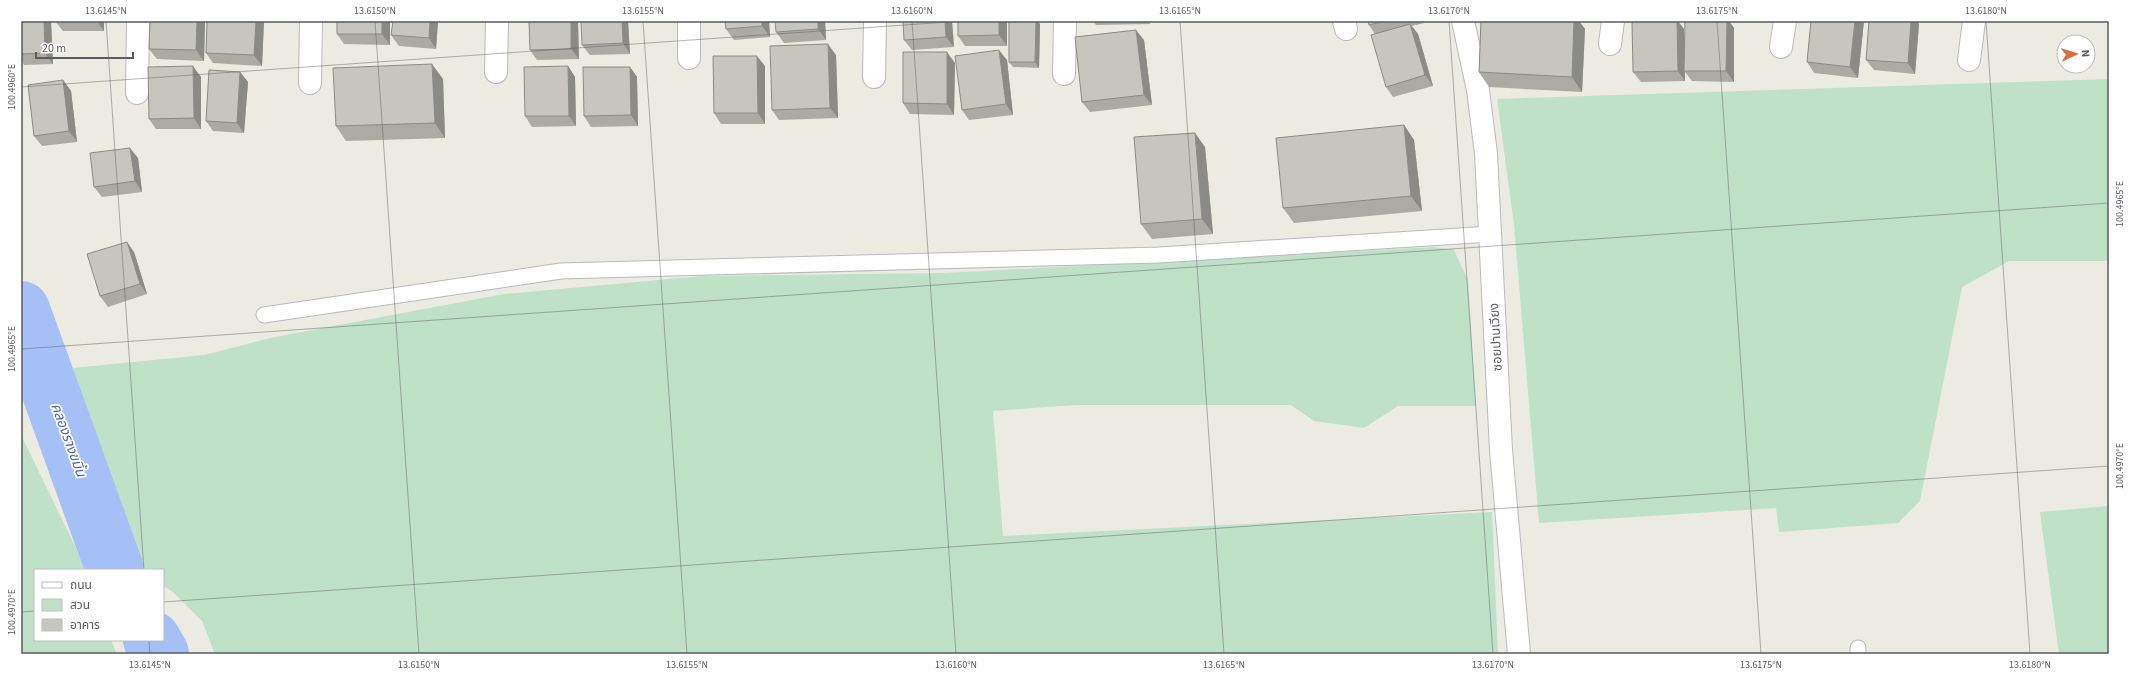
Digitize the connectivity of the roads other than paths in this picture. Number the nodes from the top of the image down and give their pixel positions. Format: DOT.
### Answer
graph roads {
  1 [pos="138,21"];
  2 [pos="311,21"];
  3 [pos="497,21"];
  4 [pos="689,21"];
  5 [pos="875,21"];
  6 [pos="1065,21"];
  7 [pos="1463,21"];
  8 [pos="1613,21"];
  9 [pos="1785,21"];
  10 [pos="1974,21"];
  11 [pos="1610,44"];
  12 [pos="1781,47"];
  13 [pos="689,58"];
  14 [pos="1969,60"];
  15 [pos="496,72"];
  16 [pos="1064,74"];
  17 [pos="874,76"];
  18 [pos="310,83"];
  19 [pos="137,93"];
  20 [pos="1491,234"];
  21 [pos="264,315"];
  22 [pos="1519,654"];
  1 -- 19 [label="street"];
  2 -- 18 [label="street"];
  3 -- 15 [label="street"];
  4 -- 13 [label="street"];
  5 -- 17 [label="street"];
  6 -- 16 [label="street"];
  7 -- 20 [label="street, ซอยปานเวียง"];
  8 -- 11 [label="street"];
  9 -- 12 [label="street"];
  10 -- 14 [label="street"];
  20 -- 21 [label="lane"];
  20 -- 22 [label="street, ซอยปานเวียง"];
}
